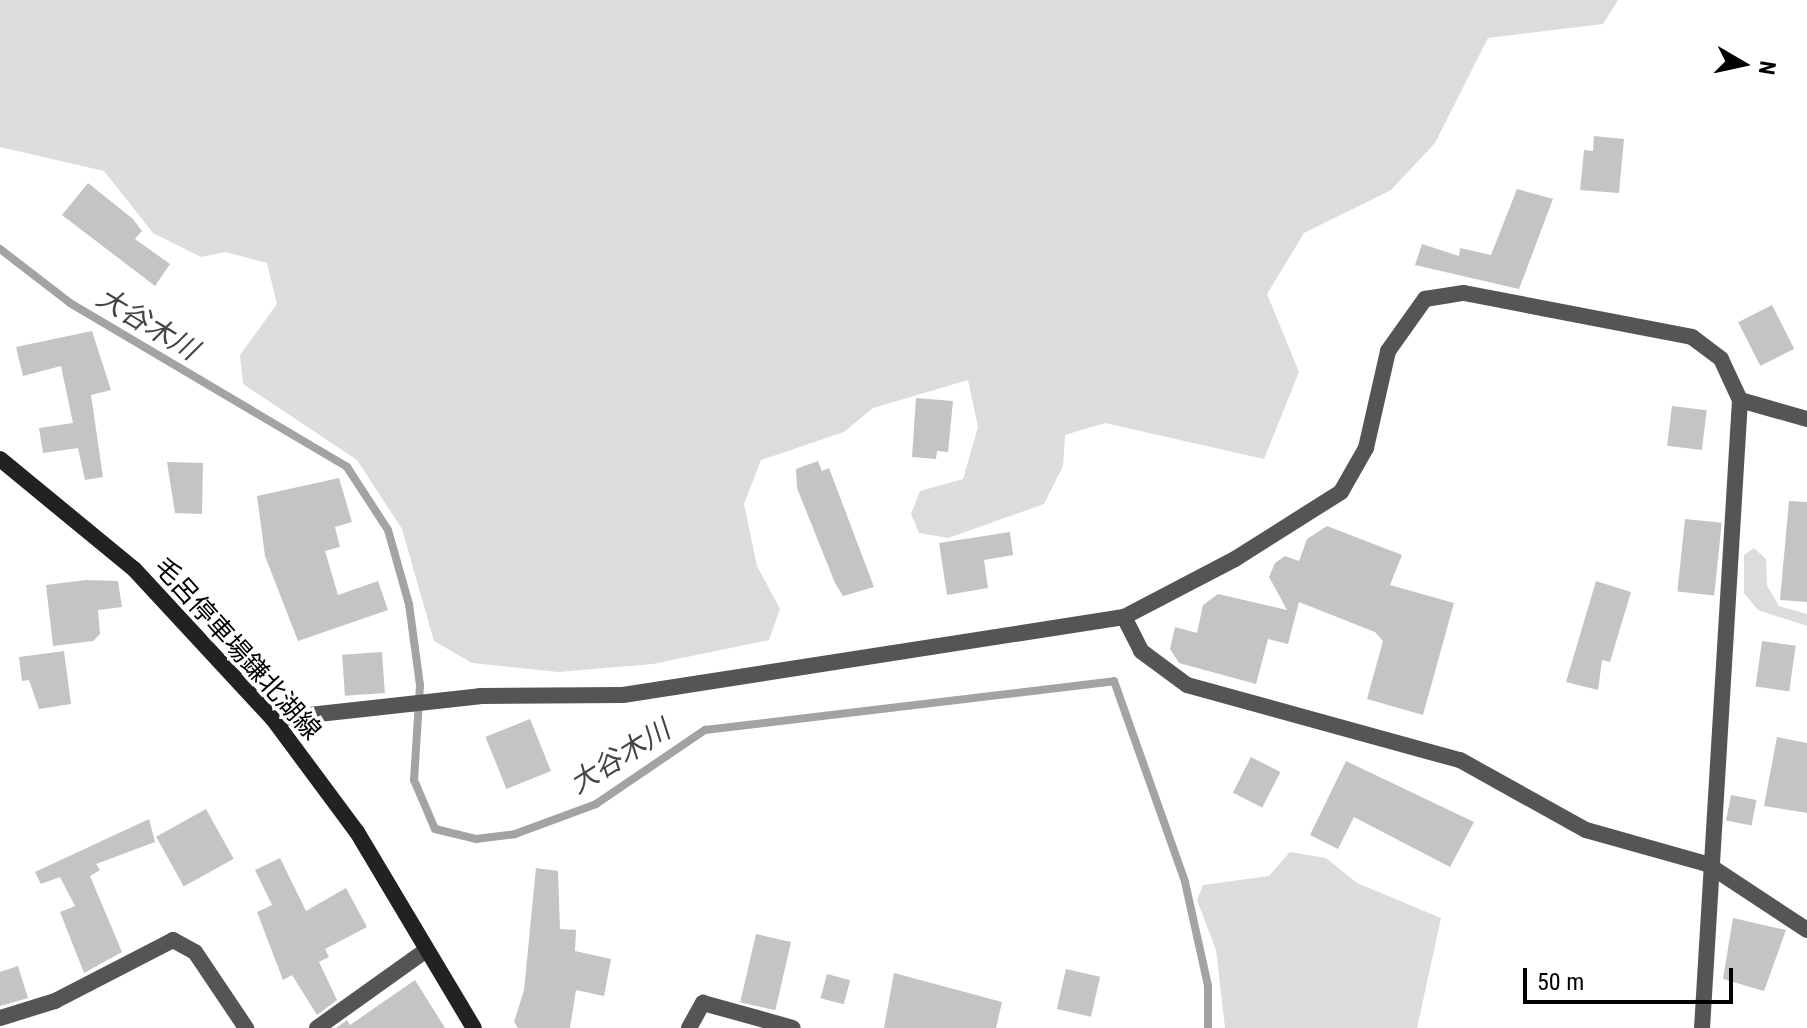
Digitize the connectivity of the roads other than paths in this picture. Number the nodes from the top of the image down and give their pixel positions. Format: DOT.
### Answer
graph roads {
  1 [pos="1740,400"];
  2 [pos="1807,419"];
  3 [pos="0,459"];
  4 [pos="1124,617"];
  5 [pos="273,719"];
  6 [pos="1707,864"];
  7 [pos="1807,930"];
  8 [pos="425,951"];
  9 [pos="0,1018"];
  10 [pos="246,1028"];
  11 [pos="317,1028"];
  12 [pos="474,1028"];
  13 [pos="689,1028"];
  14 [pos="793,1028"];
  15 [pos="1702,1028"];
  1 -- 2 [label="street"];
  1 -- 4 [label="street"];
  1 -- 6 [label="street"];
  3 -- 5 [label="main road, 毛呂停車場鎌北湖線"];
  4 -- 5 [label="street"];
  4 -- 6 [label="street"];
  5 -- 8 [label="main road, 毛呂停車場鎌北湖線"];
  6 -- 7 [label="street"];
  6 -- 15 [label="street"];
  8 -- 11 [label="street"];
  8 -- 12 [label="main road, 毛呂停車場鎌北湖線"];
  9 -- 10 [label="street"];
  13 -- 14 [label="street"];
}
